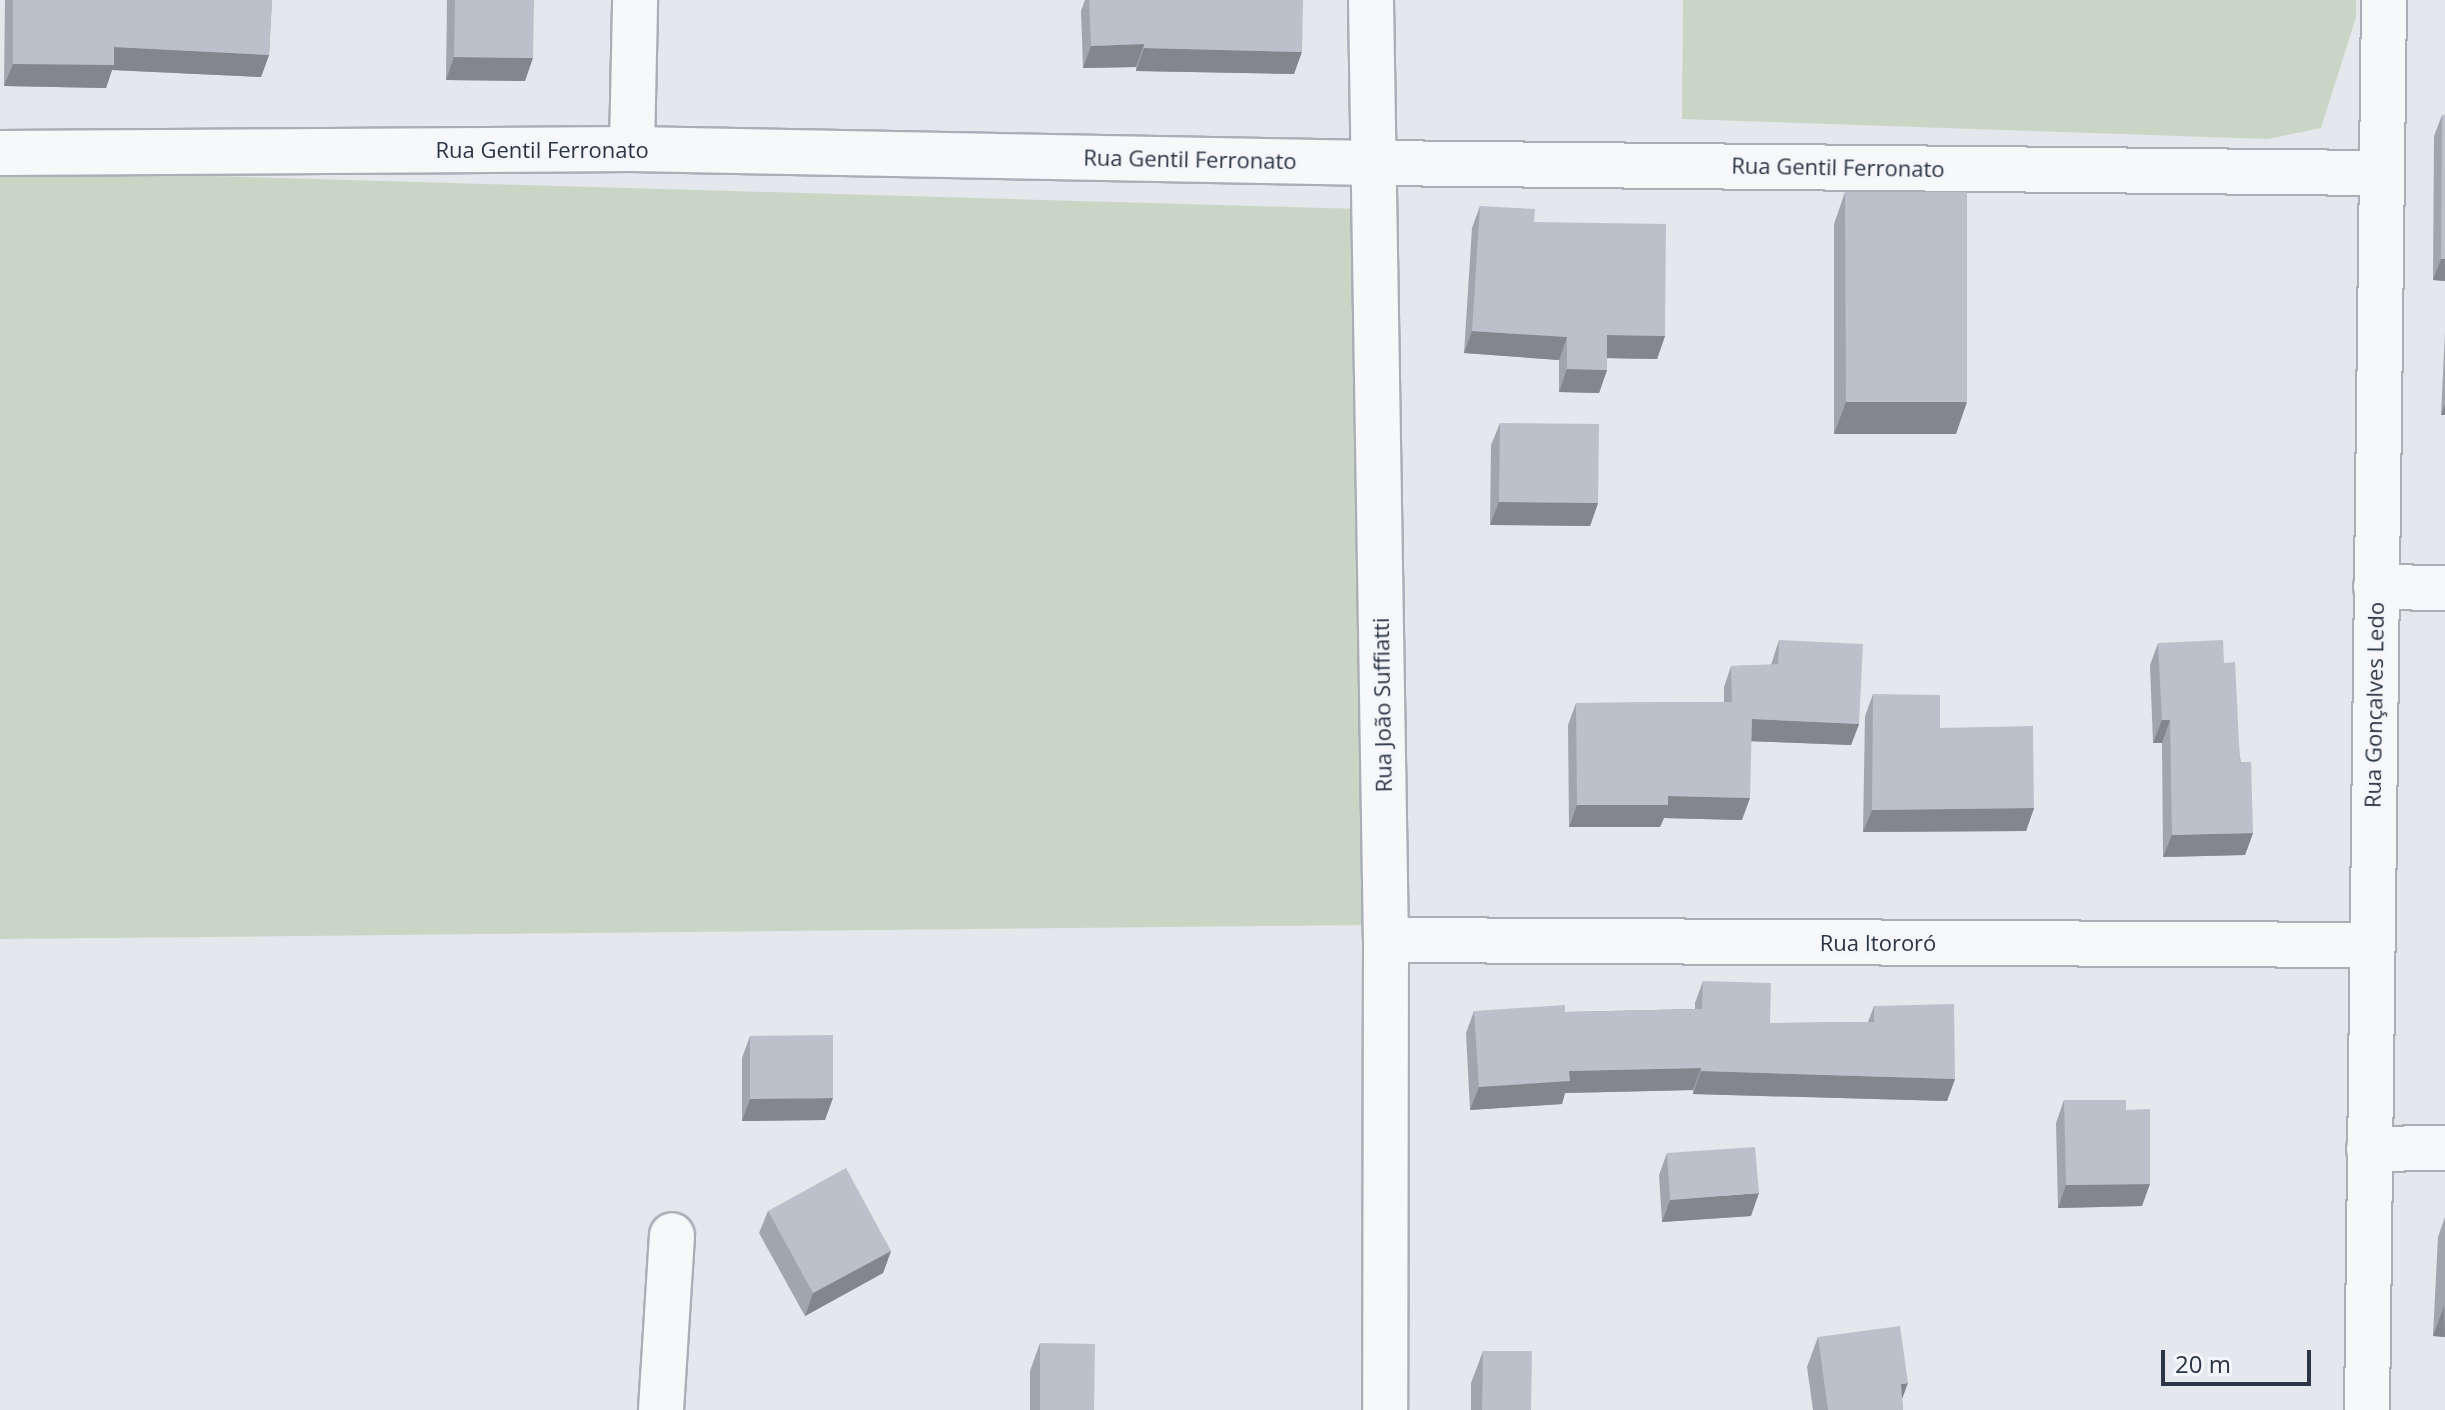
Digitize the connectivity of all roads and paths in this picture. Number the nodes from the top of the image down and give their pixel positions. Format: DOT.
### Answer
graph roads {
  1 [pos="635,0"];
  2 [pos="1371,0"];
  3 [pos="2384,0"];
  4 [pos="632,149"];
  5 [pos="0,153"];
  6 [pos="1372,163"];
  7 [pos="2380,173"];
  8 [pos="2376,587"];
  9 [pos="2445,588"];
  10 [pos="1386,940"];
  11 [pos="2371,945"];
  12 [pos="2445,1148"];
  13 [pos="2369,1149"];
  14 [pos="672,1235"];
  15 [pos="661,1410"];
  16 [pos="1385,1410"];
  17 [pos="2367,1410"];
  1 -- 4 [label="street"];
  2 -- 6 [label="street, Rua João Suffiatti"];
  3 -- 7 [label="street, Rua Gonçalves Ledo"];
  4 -- 5 [label="street, Rua Gentil Ferronato"];
  4 -- 6 [label="street, Rua Gentil Ferronato"];
  6 -- 7 [label="street, Rua Gentil Ferronato"];
  6 -- 10 [label="street, Rua João Suffiatti"];
  7 -- 8 [label="street, Rua Gonçalves Ledo"];
  8 -- 9 [label="street"];
  8 -- 11 [label="street, Rua Gonçalves Ledo"];
  10 -- 11 [label="street, Rua Itororó"];
  10 -- 16 [label="street, Rua João Suffiatti"];
  11 -- 13 [label="street, Rua Gonçalves Ledo"];
  12 -- 13 [label="street"];
  13 -- 17 [label="street, Rua Gonçalves Ledo"];
  14 -- 15 [label="street"];
}
